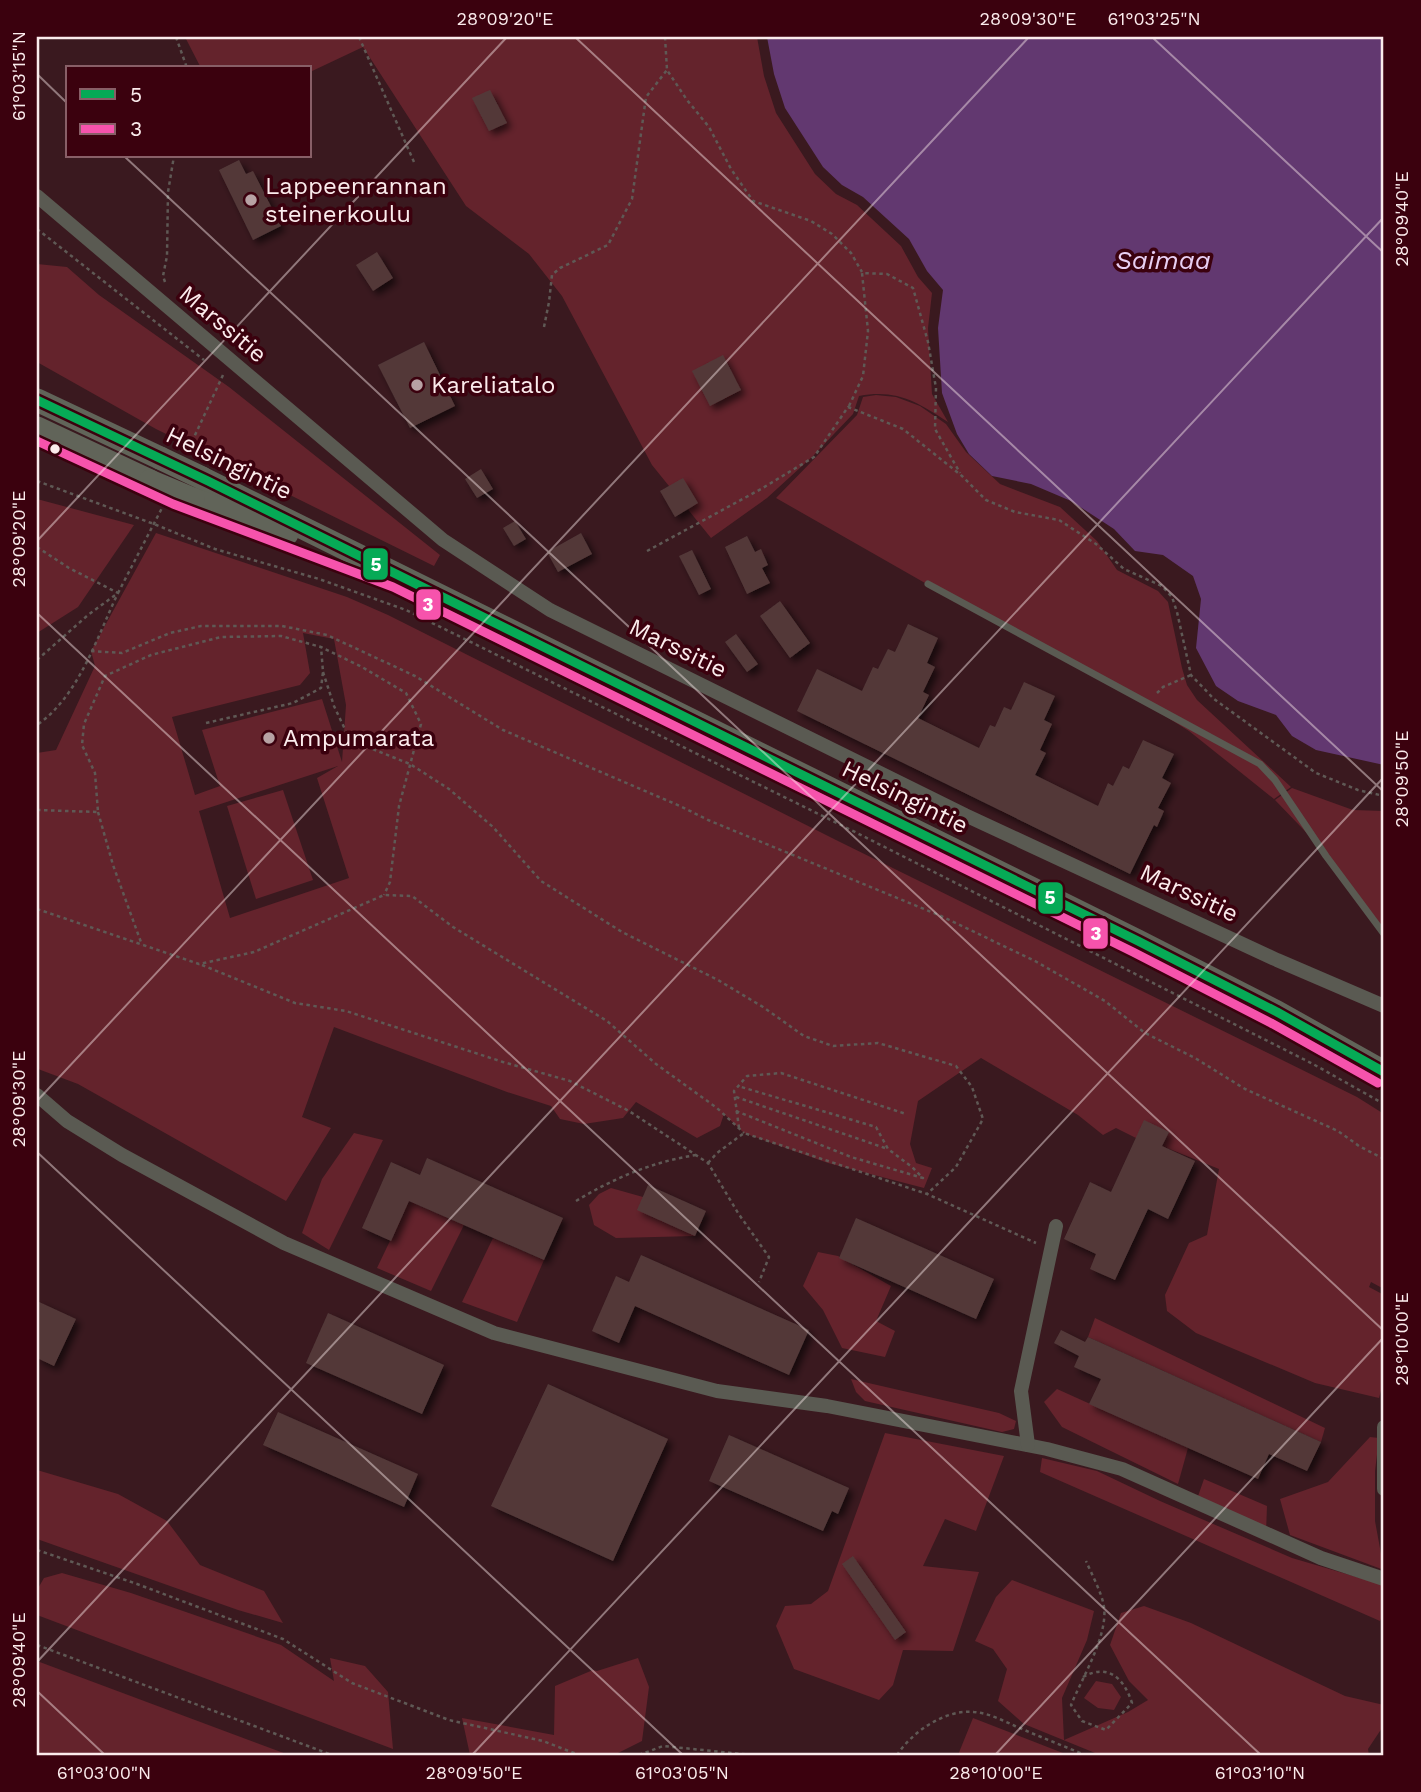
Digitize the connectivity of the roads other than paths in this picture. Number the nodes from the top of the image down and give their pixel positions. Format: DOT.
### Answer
graph roads {
  1 [pos="37,196"];
  2 [pos="37,385"];
  3 [pos="44,403"];
  4 [pos="37,428"];
  5 [pos="398,576"];
  6 [pos="928,584"];
  7 [pos="1384,934"];
  8 [pos="1383,1002"];
  9 [pos="1384,1072"];
  10 [pos="37,1095"];
  11 [pos="1056,1226"];
  12 [pos="1384,1427"];
  13 [pos="1028,1445"];
  14 [pos="1384,1489"];
  15 [pos="1384,1578"];
  1 -- 8 [label="street, Marssitie"];
  2 -- 3 [label="street"];
  3 -- 5 [label="main road, Helsingintie, bridge"];
  4 -- 5 [label="main road, Helsingintie, bridge"];
  5 -- 9 [label="main road, Helsingintie"];
  6 -- 7 [label="lane"];
  10 -- 13 [label="street"];
  11 -- 13 [label="street"];
  12 -- 14 [label="street"];
  13 -- 15 [label="street"];
}
